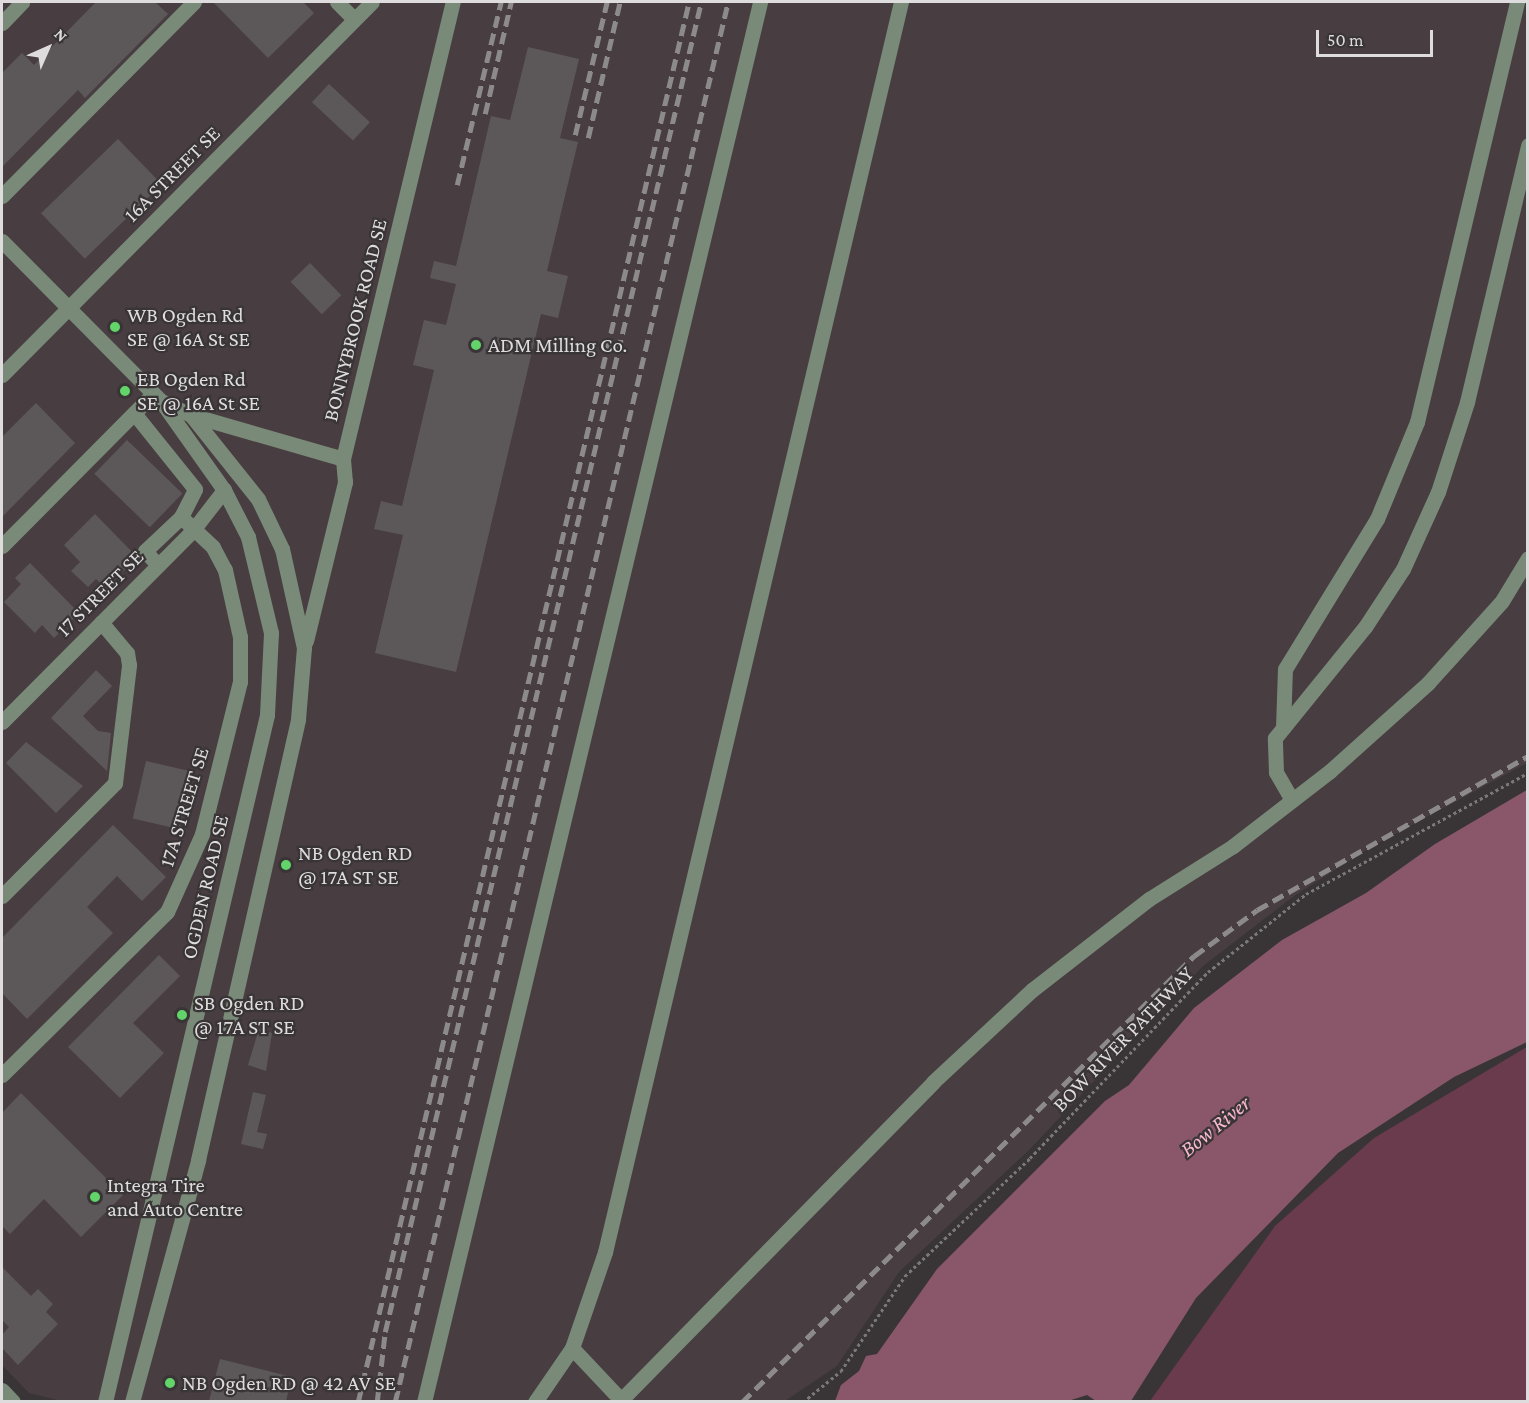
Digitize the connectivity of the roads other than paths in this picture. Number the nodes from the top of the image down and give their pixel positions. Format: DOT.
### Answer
graph roads {
  1 [pos="22,2"];
  2 [pos="194,2"];
  3 [pos="337,2"];
  4 [pos="372,2"];
  5 [pos="453,2"];
  6 [pos="760,2"];
  7 [pos="901,2"];
  8 [pos="1517,2"];
  9 [pos="354,19"];
  10 [pos="2,23"];
  11 [pos="1527,146"];
  12 [pos="2,196"];
  13 [pos="2,241"];
  14 [pos="68,308"];
  15 [pos="2,375"];
  16 [pos="157,397"];
  17 [pos="134,413"];
  18 [pos="190,415"];
  19 [pos="343,459"];
  20 [pos="224,490"];
  21 [pos="181,517"];
  22 [pos="193,530"];
  23 [pos="2,546"];
  24 [pos="1527,558"];
  25 [pos="158,565"];
  26 [pos="101,622"];
  27 [pos="304,648"];
  28 [pos="2,722"];
  29 [pos="1283,728"];
  30 [pos="1293,800"];
  31 [pos="2,896"];
  32 [pos="2,1075"];
  33 [pos="572,1348"];
  34 [pos="2,1390"];
  35 [pos="620,1400"];
  36 [pos="13,1401"];
  37 [pos="105,1401"];
  38 [pos="132,1401"];
  39 [pos="424,1401"];
  40 [pos="535,1401"];
  1 -- 10 [label="street"];
  2 -- 12 [label="street"];
  3 -- 9 [label="street"];
  4 -- 9 [label="street, 16A STREET SE"];
  5 -- 19 [label="street, BONNYBROOK ROAD SE"];
  6 -- 39 [label="street"];
  7 -- 33 [label="street"];
  8 -- 29 [label="street"];
  9 -- 14 [label="street, 16A STREET SE"];
  11 -- 29 [label="street"];
  13 -- 14 [label="street, OGDEN ROAD SE"];
  14 -- 15 [label="street, 16A STREET SE"];
  14 -- 16 [label="street, OGDEN ROAD SE"];
  16 -- 17 [label="street"];
  16 -- 18 [label="street, OGDEN ROAD SE"];
  16 -- 20 [label="street, OGDEN ROAD SE"];
  17 -- 21 [label="street"];
  17 -- 23 [label="street"];
  18 -- 19 [label="street, OGDEN ROAD SE"];
  18 -- 27 [label="street, OGDEN ROAD SE"];
  19 -- 27 [label="street, BONNYBROOK ROAD SE"];
  20 -- 22 [label="street, 17 STREET SE"];
  20 -- 37 [label="street, OGDEN ROAD SE"];
  21 -- 22 [label="street, 17A STREET SE"];
  21 -- 25 [label="street"];
  22 -- 25 [label="street, 17 STREET SE"];
  22 -- 32 [label="street, 17A STREET SE"];
  24 -- 30 [label="street"];
  25 -- 26 [label="street, 17 STREET SE"];
  26 -- 28 [label="street, 17 STREET SE"];
  26 -- 31 [label="street"];
  27 -- 38 [label="street, OGDEN ROAD SE"];
  29 -- 30 [label="street"];
  30 -- 35 [label="street"];
  33 -- 35 [label="street"];
  33 -- 40 [label="street"];
  34 -- 36 [label="street"];
}
